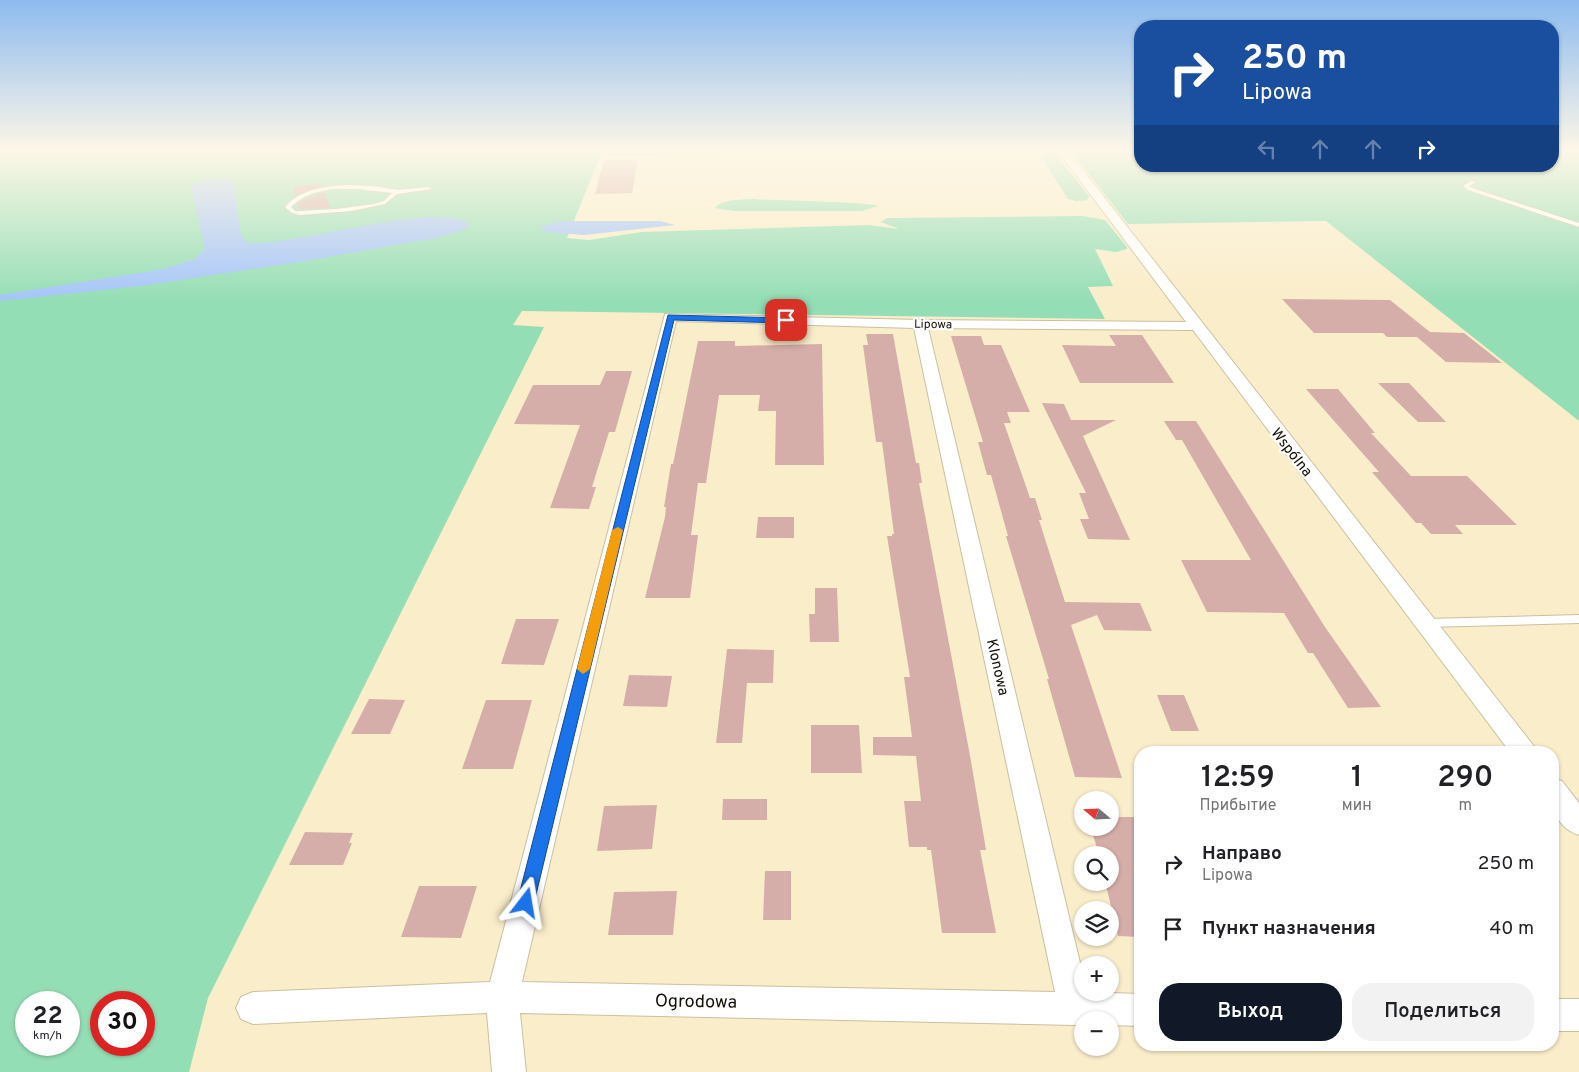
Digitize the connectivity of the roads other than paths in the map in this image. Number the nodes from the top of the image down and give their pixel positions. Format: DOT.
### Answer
graph roads {
  1 [pos="295,201"];
  2 [pos="387,201"];
  3 [pos="1101,201"];
  4 [pos="1506,201"];
  5 [pos="1579,225"];
  6 [pos="920,324"];
  7 [pos="1195,326"];
  8 [pos="1579,619"];
  9 [pos="1424,623"];
  10 [pos="1519,746"];
  11 [pos="1559,798"];
  12 [pos="1579,824"];
  13 [pos="502,997"];
  14 [pos="253,1008"];
  15 [pos="1076,1010"];
  16 [pos="1134,1010"];
  17 [pos="1559,1015"];
  18 [pos="1579,1015"];
  19 [pos="509,1072"];
  1 -- 2 [label="lane"];
  3 -- 7 [label="street, Wspólna"];
  4 -- 5 [label="lane"];
  6 -- 7 [label="street, Lipowa"];
  6 -- 13 [label="street, Lipowa"];
  6 -- 15 [label="street, Klonowa"];
  7 -- 9 [label="street, Wspólna"];
  8 -- 9 [label="lane"];
  9 -- 10 [label="street, Wspólna"];
  11 -- 12 [label="street"];
  13 -- 14 [label="street, Ogrodowa"];
  13 -- 15 [label="street, Ogrodowa"];
  13 -- 19 [label="street"];
  15 -- 16 [label="street, Ogrodowa"];
  17 -- 18 [label="street"];
}
